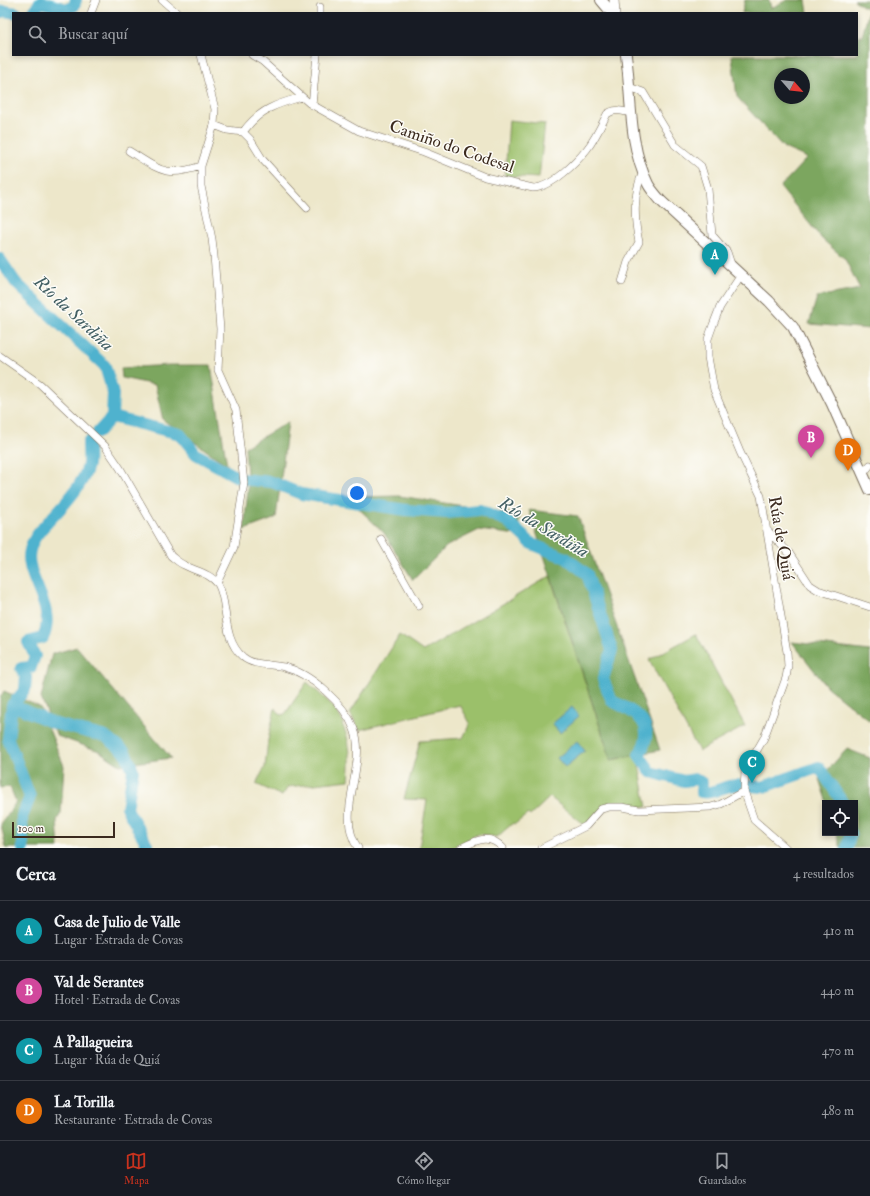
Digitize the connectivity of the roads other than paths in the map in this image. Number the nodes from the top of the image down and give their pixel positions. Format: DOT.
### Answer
graph roads {
  1 [pos="96,0"];
  2 [pos="162,0"];
  3 [pos="606,1"];
  4 [pos="91,12"];
  5 [pos="176,12"];
  6 [pos="613,12"];
  7 [pos="201,56"];
  8 [pos="254,56"];
  9 [pos="317,56"];
  10 [pos="626,56"];
  11 [pos="629,87"];
  12 [pos="302,97"];
  13 [pos="312,105"];
  14 [pos="631,113"];
  15 [pos="214,125"];
  16 [pos="243,132"];
  17 [pos="129,151"];
  18 [pos="202,166"];
  19 [pos="643,172"];
  20 [pos="307,208"];
  21 [pos="732,266"];
  22 [pos="741,275"];
  23 [pos="622,282"];
  24 [pos="0,356"];
  25 [pos="870,465"];
  26 [pos="863,474"];
  27 [pos="870,490"];
  28 [pos="768,531"];
  29 [pos="381,539"];
  30 [pos="217,583"];
  31 [pos="419,606"];
  32 [pos="870,607"];
  33 [pos="744,791"];
  34 [pos="358,848"];
  35 [pos="461,848"];
  36 [pos="503,848"];
  37 [pos="542,848"];
  38 [pos="786,848"];
  1 -- 4 [label="street"];
  2 -- 5 [label="street"];
  3 -- 6 [label="main road"];
  7 -- 15 [label="street"];
  8 -- 12 [label="street, Camiño do Codesal"];
  9 -- 13 [label="street"];
  10 -- 11 [label="main road"];
  11 -- 14 [label="main road"];
  11 -- 21 [label="street"];
  12 -- 13 [label="street, Camiño do Codesal"];
  12 -- 16 [label="street"];
  13 -- 14 [label="street, Camiño do Codesal"];
  14 -- 19 [label="main road"];
  15 -- 16 [label="street"];
  15 -- 18 [label="street"];
  16 -- 20 [label="street"];
  17 -- 18 [label="street"];
  18 -- 30 [label="street"];
  19 -- 21 [label="main road"];
  19 -- 23 [label="street"];
  21 -- 22 [label="main road"];
  22 -- 26 [label="main road"];
  22 -- 28 [label="street, Rúa de Quiá"];
  24 -- 30 [label="street"];
  25 -- 26 [label="street"];
  26 -- 27 [label="main road"];
  28 -- 32 [label="street"];
  28 -- 33 [label="street, Rúa de Quiá"];
  29 -- 31 [label="street"];
  30 -- 34 [label="street"];
  33 -- 37 [label="street"];
  33 -- 38 [label="street"];
  35 -- 36 [label="street"];
}
